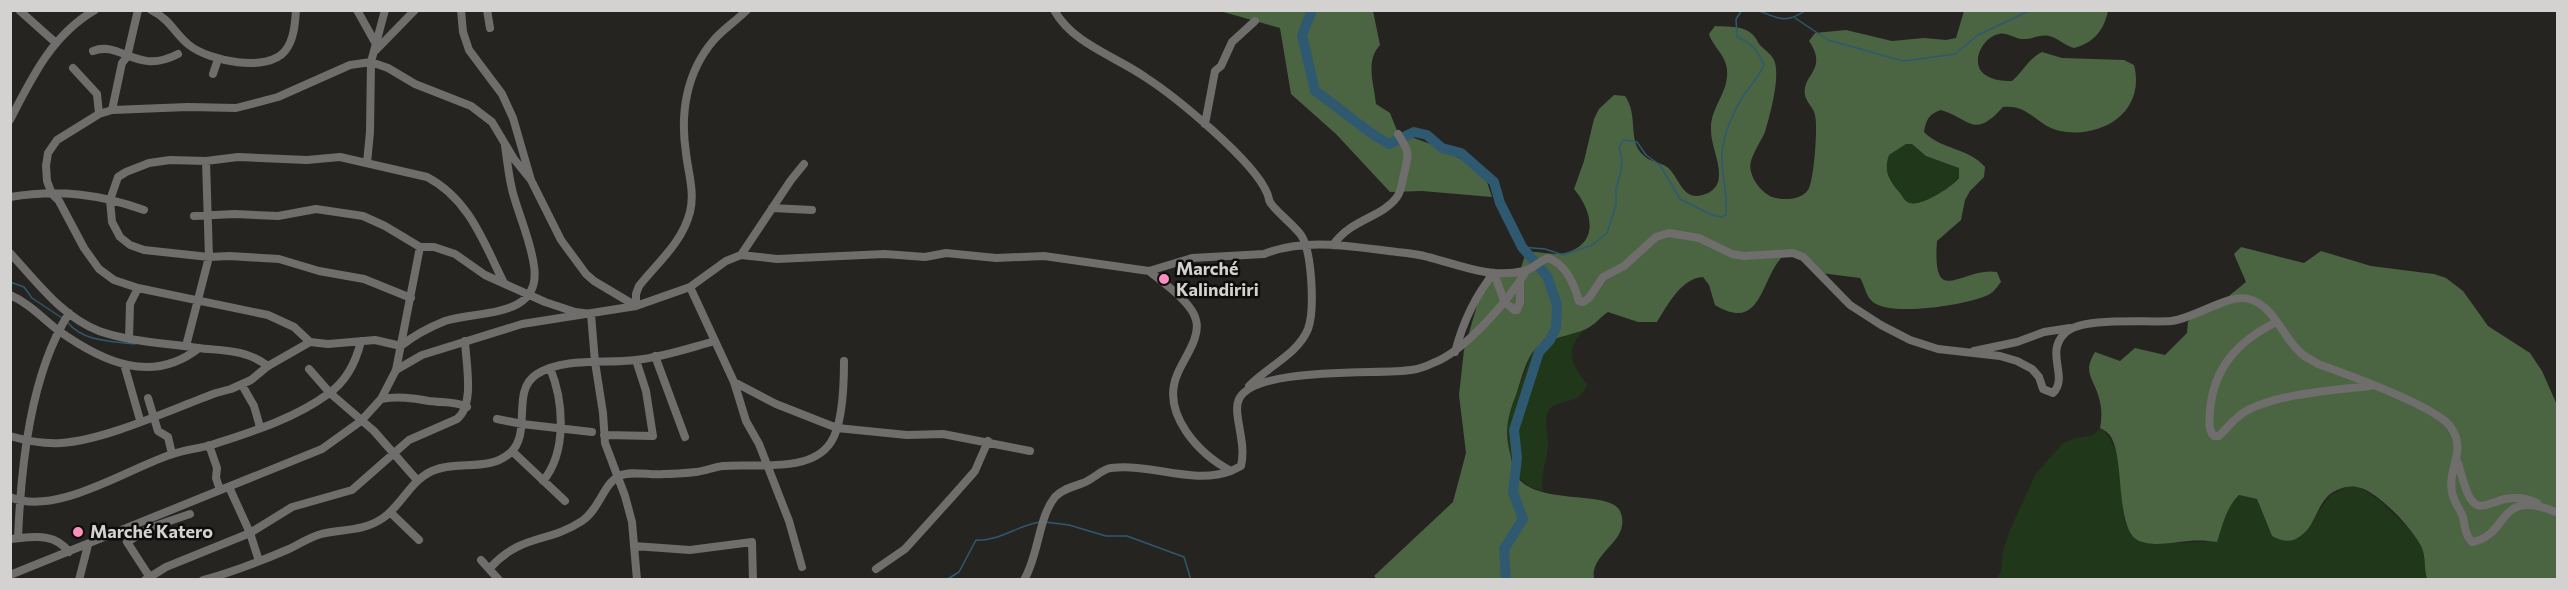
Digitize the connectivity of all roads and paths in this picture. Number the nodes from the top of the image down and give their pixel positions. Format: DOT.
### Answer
graph roads {
  1 [pos="19,10"];
  2 [pos="138,10"];
  3 [pos="151,10"];
  4 [pos="296,10"];
  5 [pos="357,10"];
  6 [pos="385,10"];
  7 [pos="415,10"];
  8 [pos="460,10"];
  9 [pos="487,10"];
  10 [pos="747,10"];
  11 [pos="1054,10"];
  12 [pos="91,12"];
  13 [pos="1256,21"];
  14 [pos="490,28"];
  15 [pos="56,43"];
  16 [pos="375,48"];
  17 [pos="93,51"];
  18 [pos="178,54"];
  19 [pos="127,57"];
  20 [pos="218,59"];
  21 [pos="371,63"];
  22 [pos="73,68"];
  23 [pos="213,74"];
  24 [pos="112,110"];
  25 [pos="99,114"];
  26 [pos="10,120"];
  27 [pos="1205,124"];
  28 [pos="1398,135"];
  29 [pos="503,138"];
  30 [pos="206,161"];
  31 [pos="367,163"];
  32 [pos="804,164"];
  33 [pos="531,180"];
  34 [pos="52,194"];
  35 [pos="10,197"];
  36 [pos="110,200"];
  37 [pos="772,208"];
  38 [pos="144,210"];
  39 [pos="812,210"];
  40 [pos="194,216"];
  41 [pos="209,217"];
  42 [pos="1334,245"];
  43 [pos="1307,246"];
  44 [pos="420,247"];
  45 [pos="10,253"];
  46 [pos="741,255"];
  47 [pos="209,257"];
  48 [pos="1530,269"];
  49 [pos="1149,271"];
  50 [pos="1494,273"];
  51 [pos="503,281"];
  52 [pos="1520,281"];
  53 [pos="690,287"];
  54 [pos="138,288"];
  55 [pos="530,294"];
  56 [pos="10,295"];
  57 [pos="411,298"];
  58 [pos="200,301"];
  59 [pos="1504,301"];
  60 [pos="636,306"];
  61 [pos="69,313"];
  62 [pos="591,315"];
  63 [pos="2276,322"];
  64 [pos="2071,328"];
  65 [pos="58,330"];
  66 [pos="129,339"];
  67 [pos="361,341"];
  68 [pos="465,341"];
  69 [pos="716,341"];
  70 [pos="310,342"];
  71 [pos="186,346"];
  72 [pos="401,346"];
  73 [pos="199,348"];
  74 [pos="1967,352"];
  75 [pos="1455,353"];
  76 [pos="655,356"];
  77 [pos="636,360"];
  78 [pos="844,361"];
  79 [pos="595,362"];
  80 [pos="124,364"];
  81 [pos="267,366"];
  82 [pos="550,368"];
  83 [pos="309,369"];
  84 [pos="396,370"];
  85 [pos="734,382"];
  86 [pos="242,385"];
  87 [pos="2373,386"];
  88 [pos="1244,391"];
  89 [pos="330,393"];
  90 [pos="148,398"];
  91 [pos="381,399"];
  92 [pos="467,407"];
  93 [pos="153,416"];
  94 [pos="497,419"];
  95 [pos="140,420"];
  96 [pos="361,421"];
  97 [pos="522,424"];
  98 [pos="260,427"];
  99 [pos="837,428"];
  100 [pos="560,429"];
  101 [pos="592,432"];
  102 [pos="604,435"];
  103 [pos="685,437"];
  104 [pos="12,439"];
  105 [pos="28,441"];
  106 [pos="988,441"];
  107 [pos="209,445"];
  108 [pos="1030,450"];
  109 [pos="512,451"];
  110 [pos="394,453"];
  111 [pos="172,454"];
  112 [pos="2457,461"];
  113 [pos="767,467"];
  114 [pos="1231,471"];
  115 [pos="619,476"];
  116 [pos="417,480"];
  117 [pos="543,481"];
  118 [pos="228,487"];
  119 [pos="220,490"];
  120 [pos="10,497"];
  121 [pos="19,501"];
  122 [pos="565,501"];
  123 [pos="2545,507"];
  124 [pos="390,512"];
  125 [pos="2558,513"];
  126 [pos="189,514"];
  127 [pos="151,524"];
  128 [pos="250,533"];
  129 [pos="14,538"];
  130 [pos="419,540"];
  131 [pos="88,545"];
  132 [pos="634,546"];
  133 [pos="69,552"];
  134 [pos="481,560"];
  135 [pos="259,561"];
  136 [pos="802,567"];
  137 [pos="490,568"];
  138 [pos="876,569"];
  139 [pos="11,575"];
  140 [pos="147,578"];
  141 [pos="79,579"];
  142 [pos="203,579"];
  143 [pos="499,579"];
  144 [pos="637,579"];
  145 [pos="753,579"];
  146 [pos="1024,579"];
  1 -- 15 [label="street"];
  2 -- 19 [label="street"];
  3 -- 20 [label="street"];
  4 -- 20 [label="street"];
  5 -- 16 [label="street"];
  6 -- 16 [label="street"];
  7 -- 16 [label="street"];
  8 -- 33 [label="street"];
  9 -- 14 [label="street"];
  10 -- 60 [label="street"];
  11 -- 27 [label="street"];
  12 -- 15 [label="street"];
  13 -- 27 [label="street"];
  15 -- 26 [label="street"];
  16 -- 21 [label="street"];
  17 -- 19 [label="street"];
  18 -- 19 [label="street"];
  19 -- 24 [label="street"];
  20 -- 23 [label="street"];
  21 -- 24 [label="street"];
  21 -- 29 [label="street"];
  21 -- 31 [label="street"];
  22 -- 25 [label="street"];
  24 -- 25 [label="street"];
  25 -- 34 [label="street"];
  27 -- 43 [label="street"];
  28 -- 42 [label="street"];
  29 -- 33 [label="street"];
  29 -- 55 [label="street"];
  30 -- 31 [label="street"];
  30 -- 36 [label="street"];
  30 -- 41 [label="street"];
  31 -- 51 [label="street"];
  32 -- 37 [label="street"];
  33 -- 60 [label="street"];
  34 -- 35 [label="street"];
  34 -- 36 [label="street"];
  34 -- 54 [label="street"];
  36 -- 38 [label="street"];
  36 -- 47 [label="street"];
  37 -- 39 [label="street"];
  37 -- 46 [label="street"];
  40 -- 41 [label="street"];
  41 -- 44 [label="street"];
  41 -- 47 [label="street"];
  42 -- 43 [label="street"];
  42 -- 50 [label="street"];
  43 -- 49 [label="street"];
  43 -- 88 [label="street"];
  44 -- 51 [label="street"];
  44 -- 57 [label="street"];
  45 -- 61 [label="street"];
  46 -- 49 [label="street"];
  46 -- 53 [label="street"];
  47 -- 57 [label="street"];
  47 -- 58 [label="street"];
  48 -- 50 [label="street"];
  48 -- 52 [label="street"];
  48 -- 74 [label="street"];
  49 -- 114 [label="street"];
  50 -- 59 [label="street"];
  50 -- 75 [label="street"];
  51 -- 55 [label="street"];
  52 -- 59 [label="street"];
  52 -- 59 [label="street"];
  53 -- 60 [label="street"];
  53 -- 69 [label="street"];
  54 -- 58 [label="street"];
  54 -- 66 [label="street"];
  55 -- 62 [label="street"];
  55 -- 72 [label="street"];
  56 -- 65 [label="street"];
  57 -- 72 [label="street"];
  58 -- 70 [label="street"];
  58 -- 71 [label="street"];
  59 -- 75 [label="street"];
  60 -- 62 [label="street"];
  61 -- 65 [label="street"];
  61 -- 66 [label="street"];
  62 -- 68 [label="street"];
  62 -- 79 [label="street"];
  63 -- 64 [label="street"];
  63 -- 87 [label="street"];
  63 -- 87 [label="street"];
  64 -- 74 [label="street"];
  64 -- 74 [label="street"];
  65 -- 80 [label="street"];
  65 -- 105 [label="street"];
  66 -- 71 [label="street"];
  67 -- 70 [label="street"];
  67 -- 72 [label="street"];
  67 -- 89 [label="street"];
  68 -- 84 [label="street"];
  68 -- 92 [label="street"];
  69 -- 76 [label="street"];
  69 -- 85 [label="street"];
  70 -- 81 [label="street"];
  71 -- 73 [label="street"];
  72 -- 84 [label="street"];
  73 -- 80 [label="street"];
  73 -- 81 [label="street"];
  75 -- 88 [label="street"];
  76 -- 77 [label="street"];
  76 -- 103 [label="street"];
  77 -- 79 [label="street"];
  77 -- 102 [label="street"];
  78 -- 99 [label="street"];
  79 -- 82 [label="street"];
  79 -- 102 [label="street"];
  80 -- 95 [label="street"];
  81 -- 86 [label="street"];
  82 -- 97 [label="street"];
  82 -- 100 [label="street"];
  83 -- 89 [label="street"];
  84 -- 91 [label="street"];
  85 -- 99 [label="street"];
  85 -- 113 [label="street"];
  86 -- 93 [label="street"];
  86 -- 98 [label="street"];
  87 -- 112 [label="street"];
  88 -- 114 [label="street"];
  89 -- 96 [label="street"];
  89 -- 98 [label="street"];
  90 -- 93 [label="street"];
  91 -- 92 [label="street"];
  91 -- 96 [label="street"];
  92 -- 110 [label="street"];
  93 -- 95 [label="street"];
  93 -- 111 [label="street"];
  94 -- 97 [label="street"];
  95 -- 105 [label="street"];
  96 -- 110 [label="street"];
  96 -- 118 [label="street"];
  97 -- 100 [label="street"];
  97 -- 109 [label="street"];
  98 -- 107 [label="street"];
  99 -- 106 [label="street"];
  99 -- 113 [label="street"];
  100 -- 101 [label="street"];
  100 -- 117 [label="street"];
  102 -- 115 [label="street"];
  104 -- 105 [label="street"];
  105 -- 121 [label="street"];
  106 -- 108 [label="street"];
  106 -- 138 [label="street"];
  107 -- 111 [label="street"];
  107 -- 119 [label="street"];
  109 -- 116 [label="street"];
  109 -- 117 [label="street"];
  110 -- 116 [label="street"];
  110 -- 128 [label="street"];
  111 -- 121 [label="street"];
  112 -- 123 [label="street"];
  112 -- 123 [label="street"];
  113 -- 115 [label="street"];
  113 -- 136 [label="street"];
  114 -- 146 [label="street"];
  115 -- 132 [label="street"];
  115 -- 137 [label="street"];
  116 -- 124 [label="street"];
  117 -- 122 [label="street"];
  118 -- 119 [label="street"];
  118 -- 128 [label="street"];
  119 -- 127 [label="street"];
  120 -- 121 [label="street"];
  121 -- 129 [label="street"];
  123 -- 125 [label="street"];
  124 -- 130 [label="street"];
  124 -- 135 [label="street"];
  126 -- 127 [label="street"];
  127 -- 131 [label="street"];
  127 -- 140 [label="street"];
  128 -- 135 [label="street"];
  128 -- 140 [label="street"];
  129 -- 133 [label="street"];
  131 -- 133 [label="street"];
  131 -- 141 [label="street"];
  132 -- 144 [label="street"];
  132 -- 145 [label="street"];
  133 -- 139 [label="street"];
  134 -- 137 [label="street"];
  135 -- 142 [label="street"];
  137 -- 143 [label="street"];
}
